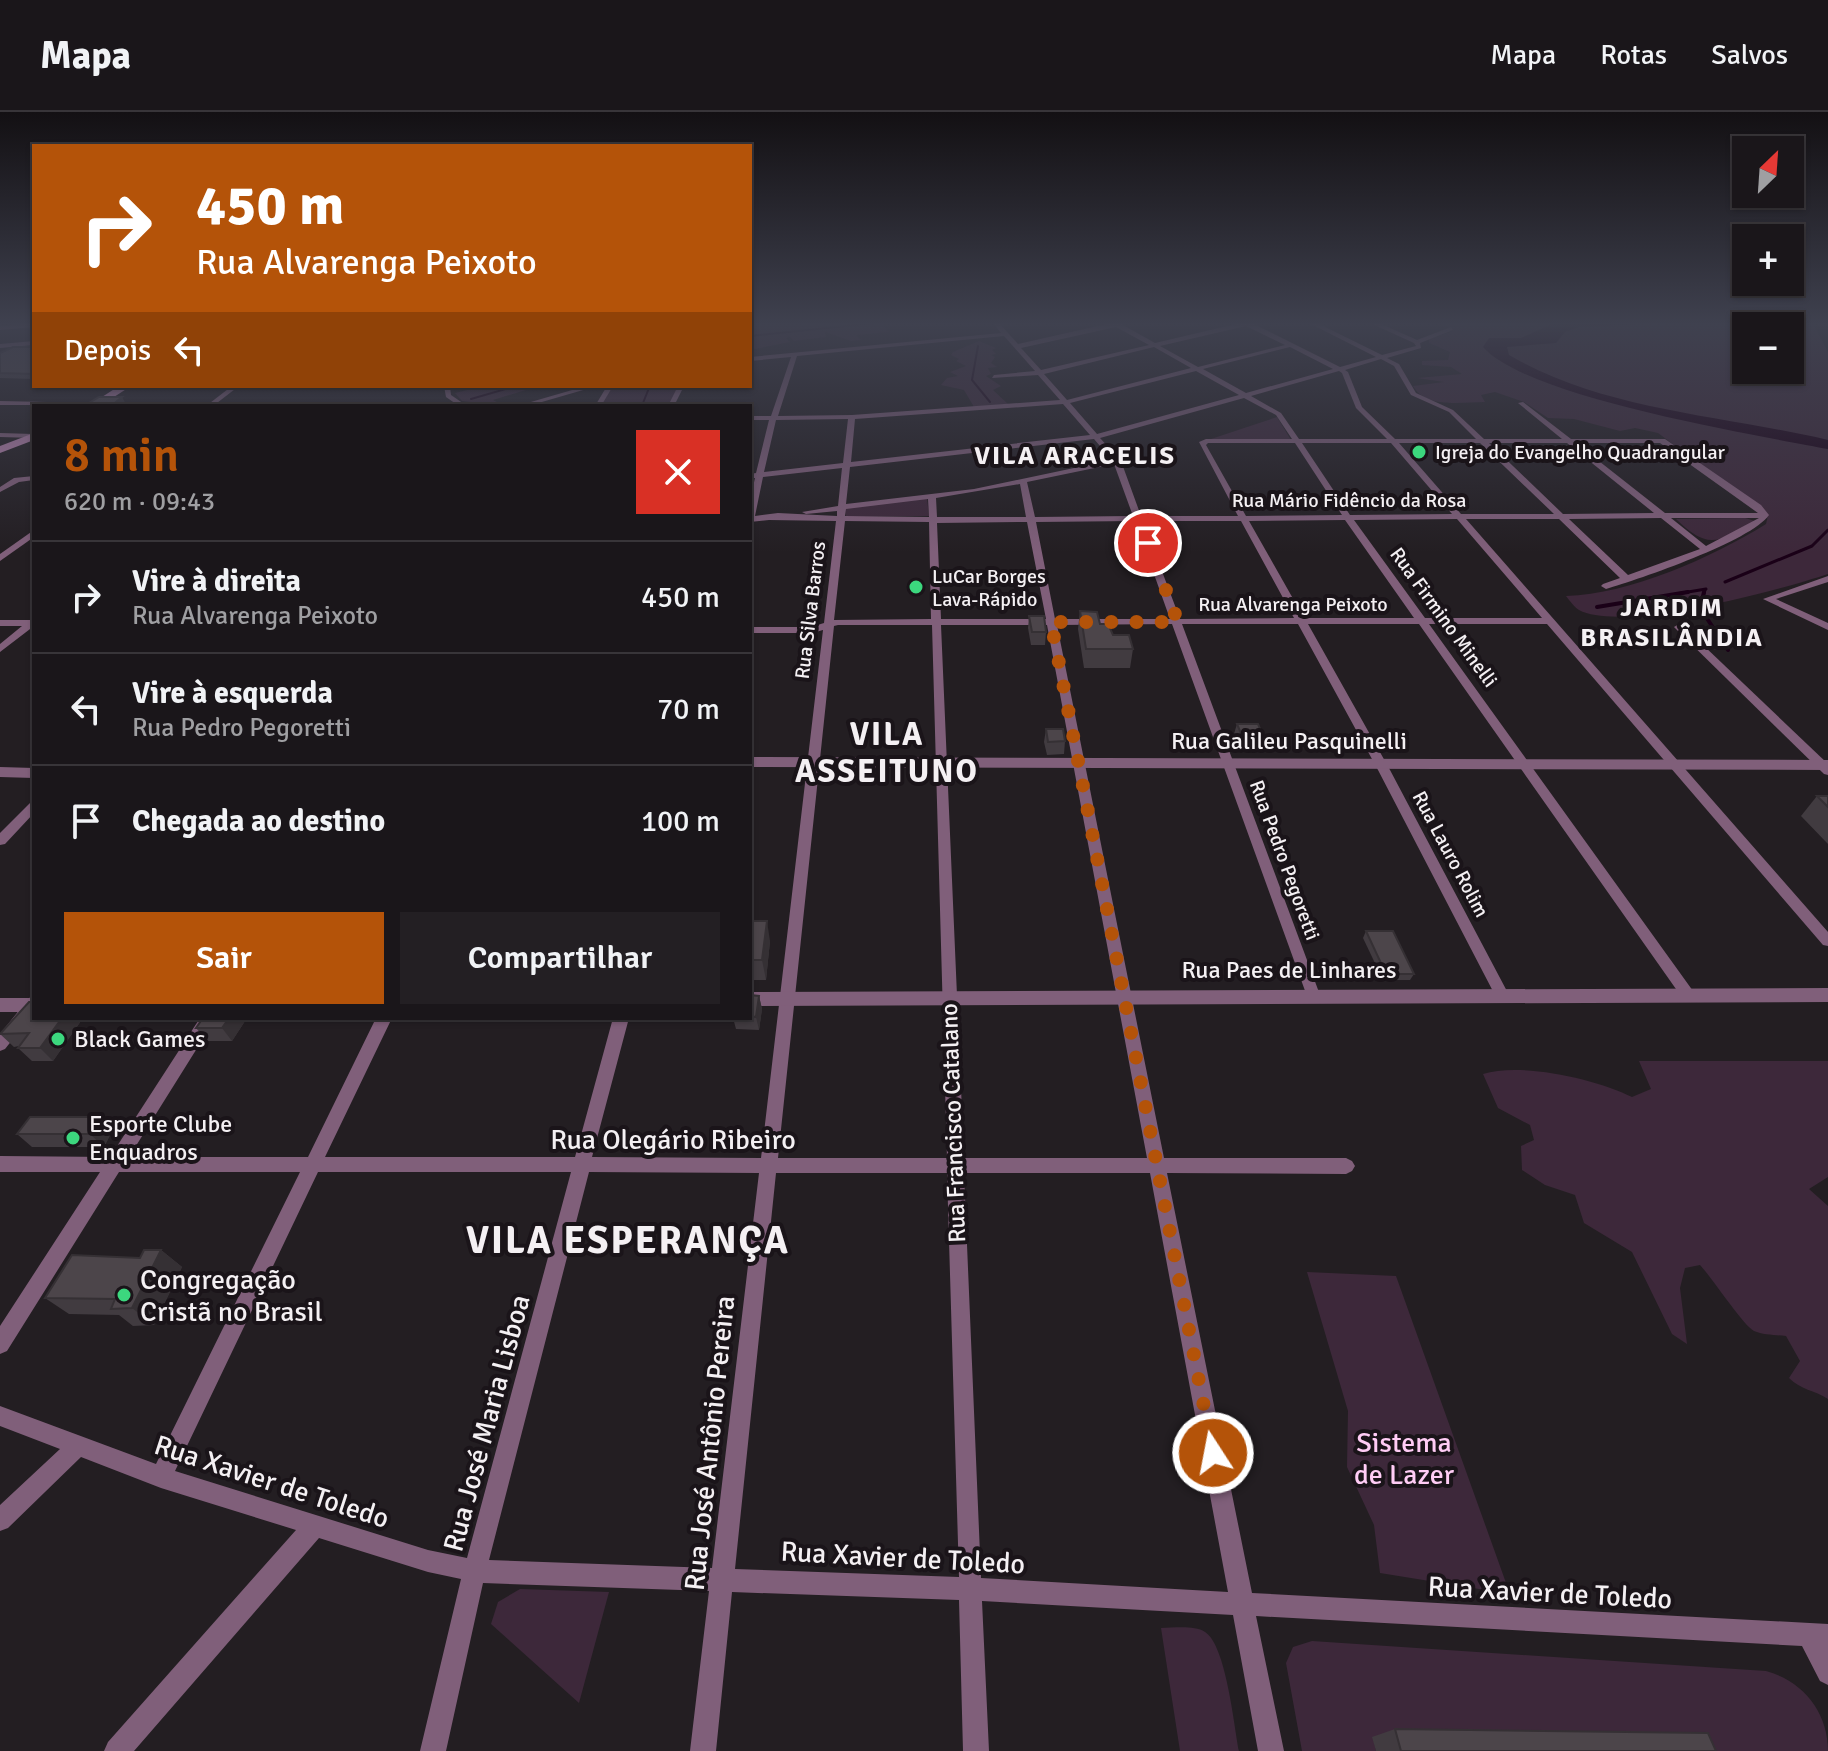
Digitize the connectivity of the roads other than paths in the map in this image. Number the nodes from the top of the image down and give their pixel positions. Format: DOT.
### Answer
graph roads {
  1 [pos="779,399"];
  2 [pos="1063,399"];
  3 [pos="1075,399"];
  4 [pos="1226,399"];
  5 [pos="1254,399"];
  6 [pos="1355,399"];
  7 [pos="1425,399"];
  8 [pos="1065,402"];
  9 [pos="0,403"];
  10 [pos="1521,403"];
  11 [pos="32,404"];
  12 [pos="852,417"];
  13 [pos="752,418"];
  14 [pos="773,418"];
  15 [pos="0,435"];
  16 [pos="32,436"];
  17 [pos="1098,436"];
  18 [pos="32,437"];
  19 [pos="1295,441"];
  20 [pos="1483,441"];
  21 [pos="1572,441"];
  22 [pos="1394,442"];
  23 [pos="0,450"];
  24 [pos="1117,461"];
  25 [pos="847,466"];
  26 [pos="754,475"];
  27 [pos="32,478"];
  28 [pos="1024,483"];
  29 [pos="0,490"];
  30 [pos="932,496"];
  31 [pos="752,497"];
  32 [pos="842,507"];
  33 [pos="1765,515"];
  34 [pos="768,517"];
  35 [pos="1457,517"];
  36 [pos="1562,517"];
  37 [pos="1665,517"];
  38 [pos="1348,518"];
  39 [pos="752,519"];
  40 [pos="1031,519"];
  41 [pos="1139,519"];
  42 [pos="1243,519"];
  43 [pos="841,520"];
  44 [pos="933,520"];
  45 [pos="32,534"];
  46 [pos="1706,550"];
  47 [pos="0,558"];
  48 [pos="1627,579"];
  49 [pos="1828,579"];
  50 [pos="1606,586"];
  51 [pos="1424,621"];
  52 [pos="1549,621"];
  53 [pos="1051,622"];
  54 [pos="1178,622"];
  55 [pos="1302,622"];
  56 [pos="0,623"];
  57 [pos="32,623"];
  58 [pos="32,624"];
  59 [pos="936,624"];
  60 [pos="827,625"];
  61 [pos="1679,627"];
  62 [pos="1828,627"];
  63 [pos="752,630"];
  64 [pos="0,649"];
  65 [pos="752,762"];
  66 [pos="814,762"];
  67 [pos="943,762"];
  68 [pos="1079,763"];
  69 [pos="1230,765"];
  70 [pos="1382,766"];
  71 [pos="1527,766"];
  72 [pos="1676,766"];
  73 [pos="1826,767"];
  74 [pos="0,772"];
  75 [pos="32,773"];
  76 [pos="32,808"];
  77 [pos="0,841"];
  78 [pos="1828,941"];
  79 [pos="1313,995"];
  80 [pos="1502,995"];
  81 [pos="1688,995"];
  82 [pos="1828,995"];
  83 [pos="1124,996"];
  84 [pos="948,998"];
  85 [pos="752,999"];
  86 [pos="788,999"];
  87 [pos="32,1004"];
  88 [pos="0,1005"];
  89 [pos="32,1005"];
  90 [pos="207,1020"];
  91 [pos="383,1020"];
  92 [pos="621,1020"];
  93 [pos="0,1045"];
  94 [pos="0,1164"];
  95 [pos="115,1164"];
  96 [pos="314,1164"];
  97 [pos="585,1165"];
  98 [pos="769,1165"];
  99 [pos="956,1165"];
  100 [pos="1157,1165"];
  101 [pos="1346,1166"];
  102 [pos="0,1344"];
  103 [pos="0,1416"];
  104 [pos="76,1448"];
  105 [pos="161,1477"];
  106 [pos="0,1520"];
  107 [pos="314,1526"];
  108 [pos="476,1571"];
  109 [pos="723,1579"];
  110 [pos="970,1589"];
  111 [pos="1243,1607"];
  112 [pos="1818,1635"];
  113 [pos="1828,1673"];
  114 [pos="117,1751"];
  115 [pos="433,1751"];
  116 [pos="703,1751"];
  117 [pos="976,1751"];
  118 [pos="1271,1751"];
  1 -- 14 [label="street"];
  2 -- 8 [label="street, Rua Pedro Pegoretti"];
  3 -- 8 [label="street"];
  4 -- 17 [label="street"];
  5 -- 19 [label="street, Rua Firmino Minelli"];
  6 -- 22 [label="street"];
  7 -- 20 [label="street"];
  8 -- 12 [label="street"];
  8 -- 17 [label="street, Rua Pedro Pegoretti"];
  9 -- 11 [label="street"];
  10 -- 21 [label="street"];
  12 -- 14 [label="street"];
  12 -- 25 [label="street, Rua Silva Barros"];
  13 -- 14 [label="street"];
  14 -- 26 [label="street"];
  15 -- 16 [label="street"];
  17 -- 24 [label="street, Rua Pedro Pegoretti"];
  17 -- 25 [label="street"];
  18 -- 23 [label="main road"];
  19 -- 22 [label="street"];
  19 -- 38 [label="street, Rua Firmino Minelli"];
  19 -- 42 [label="street, Rua Lauro Rolim"];
  20 -- 21 [label="street"];
  20 -- 22 [label="street"];
  20 -- 36 [label="street"];
  21 -- 33 [label="street"];
  21 -- 37 [label="street"];
  22 -- 35 [label="street"];
  24 -- 28 [label="street"];
  24 -- 41 [label="street, Rua Pedro Pegoretti"];
  25 -- 26 [label="street"];
  25 -- 32 [label="street, Rua Silva Barros"];
  26 -- 31 [label="street"];
  27 -- 29 [label="street"];
  28 -- 30 [label="street"];
  28 -- 40 [label="street"];
  30 -- 32 [label="street"];
  30 -- 44 [label="street, Rua Francisco Catalano"];
  32 -- 34 [label="street"];
  32 -- 43 [label="street, Rua Silva Barros"];
  33 -- 37 [label="street, Rua Mário Fidêncio da Rosa"];
  33 -- 46 [label="street"];
  34 -- 39 [label="street"];
  34 -- 43 [label="street, Rua Mário Fidêncio da Rosa"];
  35 -- 36 [label="street, Rua Mário Fidêncio da Rosa"];
  35 -- 38 [label="street, Rua Mário Fidêncio da Rosa"];
  35 -- 52 [label="street"];
  36 -- 37 [label="street, Rua Mário Fidêncio da Rosa"];
  36 -- 48 [label="street"];
  37 -- 46 [label="street"];
  38 -- 42 [label="street, Rua Mário Fidêncio da Rosa"];
  38 -- 51 [label="street, Rua Firmino Minelli"];
  40 -- 41 [label="street, Rua Mário Fidêncio da Rosa"];
  40 -- 44 [label="street, Rua Mário Fidêncio da Rosa"];
  40 -- 53 [label="street"];
  41 -- 42 [label="street, Rua Mário Fidêncio da Rosa"];
  41 -- 54 [label="street, Rua Pedro Pegoretti"];
  42 -- 55 [label="street, Rua Lauro Rolim"];
  43 -- 44 [label="street, Rua Mário Fidêncio da Rosa"];
  43 -- 60 [label="street, Rua Silva Barros"];
  44 -- 59 [label="street, Rua Francisco Catalano"];
  45 -- 47 [label="street"];
  46 -- 48 [label="street"];
  48 -- 50 [label="street"];
  49 -- 62 [label="street"];
  51 -- 52 [label="street, Rua Alvarenga Peixoto"];
  51 -- 55 [label="street, Rua Alvarenga Peixoto"];
  51 -- 71 [label="street, Rua Firmino Minelli"];
  52 -- 72 [label="street"];
  53 -- 54 [label="street, Rua Alvarenga Peixoto"];
  53 -- 59 [label="street, Rua Alvarenga Peixoto"];
  53 -- 68 [label="street"];
  54 -- 55 [label="street, Rua Alvarenga Peixoto"];
  54 -- 69 [label="street, Rua Pedro Pegoretti"];
  55 -- 70 [label="street, Rua Lauro Rolim"];
  56 -- 57 [label="street"];
  58 -- 64 [label="street"];
  59 -- 60 [label="street, Rua Alvarenga Peixoto"];
  59 -- 67 [label="street, Rua Francisco Catalano"];
  60 -- 63 [label="street, Rua Alvarenga Peixoto"];
  60 -- 66 [label="street, Rua Silva Barros"];
  61 -- 73 [label="street"];
  65 -- 66 [label="street, Rua Galileu Pasquinelli"];
  66 -- 67 [label="street, Rua Galileu Pasquinelli"];
  66 -- 86 [label="street, Rua Silva Barros"];
  67 -- 68 [label="street, Rua Galileu Pasquinelli"];
  67 -- 84 [label="street, Rua Francisco Catalano"];
  68 -- 69 [label="street, Rua Galileu Pasquinelli"];
  68 -- 83 [label="street"];
  69 -- 70 [label="street, Rua Galileu Pasquinelli"];
  69 -- 79 [label="street, Rua Pedro Pegoretti"];
  70 -- 71 [label="street, Rua Galileu Pasquinelli"];
  70 -- 80 [label="street, Rua Lauro Rolim"];
  71 -- 72 [label="street, Rua Galileu Pasquinelli"];
  71 -- 81 [label="street, Rua Firmino Minelli"];
  72 -- 73 [label="street, Rua Galileu Pasquinelli"];
  72 -- 78 [label="street"];
  74 -- 75 [label="street"];
  76 -- 77 [label="street"];
  79 -- 80 [label="street, Rua Paes de Linhares"];
  79 -- 83 [label="street, Rua Paes de Linhares"];
  80 -- 81 [label="street, Rua Paes de Linhares"];
  81 -- 82 [label="street, Rua Paes de Linhares"];
  83 -- 84 [label="street, Rua Paes de Linhares"];
  83 -- 100 [label="street"];
  84 -- 86 [label="street, Rua Paes de Linhares"];
  84 -- 99 [label="street, Rua Francisco Catalano"];
  85 -- 86 [label="street, Rua Paes de Linhares"];
  86 -- 98 [label="street, Rua José Antônio Pereira"];
  87 -- 88 [label="street"];
  89 -- 93 [label="street"];
  90 -- 95 [label="street"];
  91 -- 96 [label="street"];
  92 -- 97 [label="street, Rua José Maria Lisboa"];
  94 -- 95 [label="street, Rua Olegário Ribeiro"];
  95 -- 96 [label="street, Rua Olegário Ribeiro"];
  95 -- 102 [label="street"];
  96 -- 97 [label="street, Rua Olegário Ribeiro"];
  96 -- 105 [label="street"];
  97 -- 98 [label="street, Rua Olegário Ribeiro"];
  97 -- 108 [label="street, Rua José Maria Lisboa"];
  98 -- 99 [label="street, Rua Olegário Ribeiro"];
  98 -- 109 [label="street, Rua José Antônio Pereira"];
  99 -- 100 [label="street, Rua Olegário Ribeiro"];
  99 -- 110 [label="street, Rua Francisco Catalano"];
  100 -- 101 [label="street, Rua Olegário Ribeiro"];
  100 -- 111 [label="street"];
  103 -- 104 [label="street, Rua Xavier de Toledo"];
  104 -- 105 [label="street, Rua Xavier de Toledo"];
  104 -- 106 [label="street"];
  105 -- 107 [label="street, Rua Xavier de Toledo"];
  107 -- 108 [label="street, Rua Xavier de Toledo"];
  107 -- 114 [label="street"];
  108 -- 109 [label="street, Rua Xavier de Toledo"];
  108 -- 115 [label="street, Rua José Maria Lisboa"];
  109 -- 110 [label="street, Rua Xavier de Toledo"];
  109 -- 116 [label="street, Rua José Antônio Pereira"];
  110 -- 111 [label="street, Rua Xavier de Toledo"];
  110 -- 117 [label="street, Rua Francisco Catalano"];
  111 -- 112 [label="street, Rua Xavier de Toledo"];
  111 -- 118 [label="street"];
  112 -- 113 [label="street"];
}
